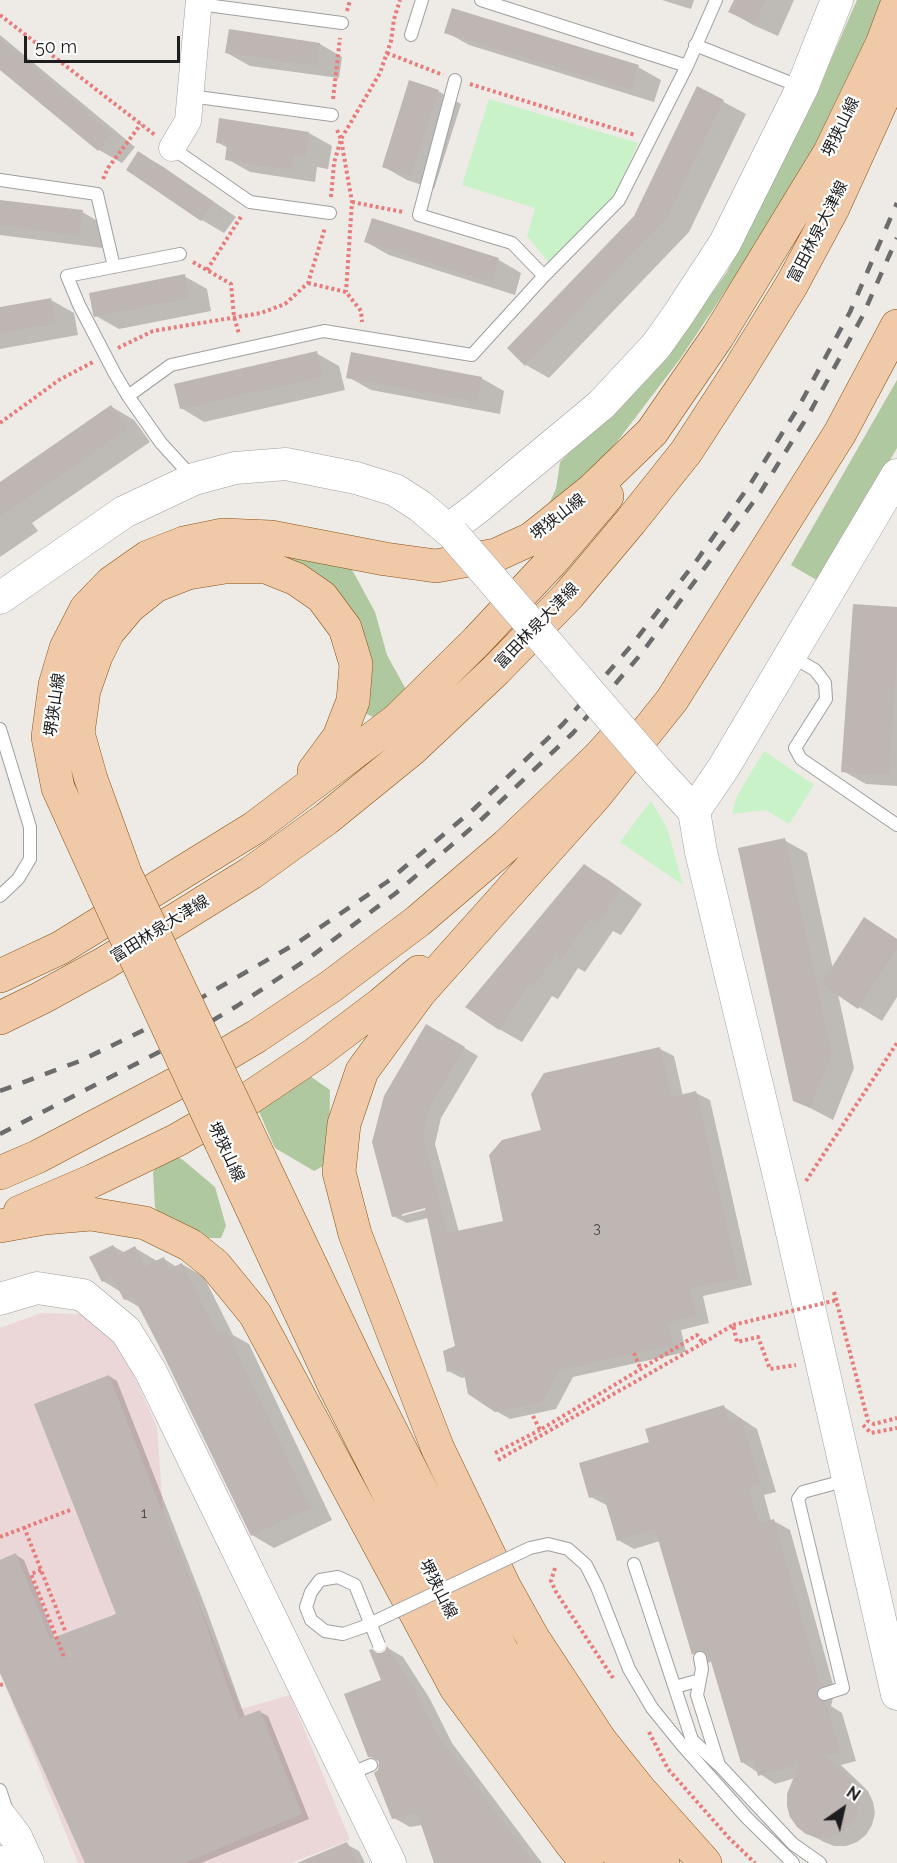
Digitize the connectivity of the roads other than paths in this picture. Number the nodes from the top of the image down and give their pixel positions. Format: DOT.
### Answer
graph roads {
  1 [pos="422,0"];
  2 [pos="482,0"];
  3 [pos="716,0"];
  4 [pos="837,0"];
  5 [pos="199,2"];
  6 [pos="897,4"];
  7 [pos="342,23"];
  8 [pos="411,35"];
  9 [pos="695,45"];
  10 [pos="687,66"];
  11 [pos="897,67"];
  12 [pos="455,80"];
  13 [pos="802,88"];
  14 [pos="190,96"];
  15 [pos="332,115"];
  16 [pos="172,148"];
  17 [pos="0,180"];
  18 [pos="330,213"];
  19 [pos="180,254"];
  20 [pos="114,267"];
  21 [pos="544,276"];
  22 [pos="897,326"];
  23 [pos="128,396"];
  24 [pos="652,432"];
  25 [pos="897,475"];
  26 [pos="194,479"];
  27 [pos="790,514"];
  28 [pos="451,532"];
  29 [pos="0,598"];
  30 [pos="790,655"];
  31 [pos="0,729"];
  32 [pos="694,811"];
  33 [pos="897,825"];
  34 [pos="254,828"];
  35 [pos="543,853"];
  36 [pos="178,876"];
  37 [pos="114,880"];
  38 [pos="0,896"];
  39 [pos="0,957"];
  40 [pos="0,976"];
  41 [pos="0,1018"];
  42 [pos="233,1135"];
  43 [pos="0,1173"];
  44 [pos="0,1220"];
  45 [pos="0,1226"];
  46 [pos="0,1299"];
  47 [pos="847,1480"];
  48 [pos="634,1564"];
  49 [pos="379,1645"];
  50 [pos="675,1687"];
  51 [pos="824,1694"];
  52 [pos="897,1694"];
  53 [pos="720,1766"];
  54 [pos="541,1781"];
  55 [pos="0,1790"];
  56 [pos="630,1800"];
  57 [pos="585,1847"];
  58 [pos="9,1848"];
  59 [pos="666,1854"];
  60 [pos="390,1863"];
  61 [pos="597,1863"];
  62 [pos="620,1863"];
  63 [pos="626,1863"];
  64 [pos="700,1863"];
  65 [pos="705,1863"];
  66 [pos="793,1863"];
  67 [pos="820,1863"];
  1 -- 8 [label="lane"];
  2 -- 10 [label="lane"];
  3 -- 9 [label="lane"];
  4 -- 13 [label="street"];
  5 -- 7 [label="lane"];
  5 -- 14 [label="street"];
  6 -- 24 [label="main road, 堺狭山線"];
  9 -- 10 [label="lane"];
  9 -- 13 [label="lane"];
  10 -- 21 [label="lane"];
  11 -- 41 [label="main road, 富田林泉大津線"];
  12 -- 21 [label="lane"];
  13 -- 28 [label="street"];
  14 -- 15 [label="lane"];
  14 -- 16 [label="street"];
  16 -- 18 [label="lane"];
  17 -- 20 [label="lane"];
  19 -- 20 [label="lane"];
  20 -- 23 [label="lane"];
  21 -- 23 [label="lane"];
  22 -- 27 [label="main road"];
  23 -- 26 [label="lane"];
  24 -- 34 [label="main road"];
  24 -- 37 [label="main road, 堺狭山線"];
  25 -- 30 [label="street"];
  26 -- 28 [label="street"];
  26 -- 29 [label="street"];
  27 -- 35 [label="main road"];
  27 -- 43 [label="main road"];
  28 -- 32 [label="street, bridge"];
  30 -- 32 [label="street"];
  30 -- 33 [label="lane"];
  31 -- 38 [label="lane"];
  32 -- 47 [label="street"];
  34 -- 36 [label="main road"];
  34 -- 37 [label="main road, 堺狭山線"];
  35 -- 44 [label="main road"];
  35 -- 56 [label="main road"];
  36 -- 39 [label="main road"];
  36 -- 40 [label="main road"];
  37 -- 42 [label="main road, 堺狭山線, bridge"];
  42 -- 54 [label="main road, 堺狭山線"];
  42 -- 56 [label="main road, 堺狭山線"];
  45 -- 54 [label="main road"];
  46 -- 60 [label="street"];
  47 -- 51 [label="lane"];
  47 -- 52 [label="street"];
  48 -- 50 [label="lane"];
  49 -- 66 [label="lane, bridge"];
  50 -- 53 [label="lane"];
  50 -- 53 [label="lane"];
  53 -- 67 [label="lane"];
  54 -- 57 [label="main road"];
  54 -- 63 [label="main road, 堺狭山線"];
  55 -- 58 [label="lane"];
  56 -- 59 [label="main road, 堺狭山線"];
  56 -- 65 [label="main road"];
  57 -- 61 [label="main road"];
  57 -- 62 [label="main road"];
  59 -- 64 [label="main road, 堺狭山線"];
}
